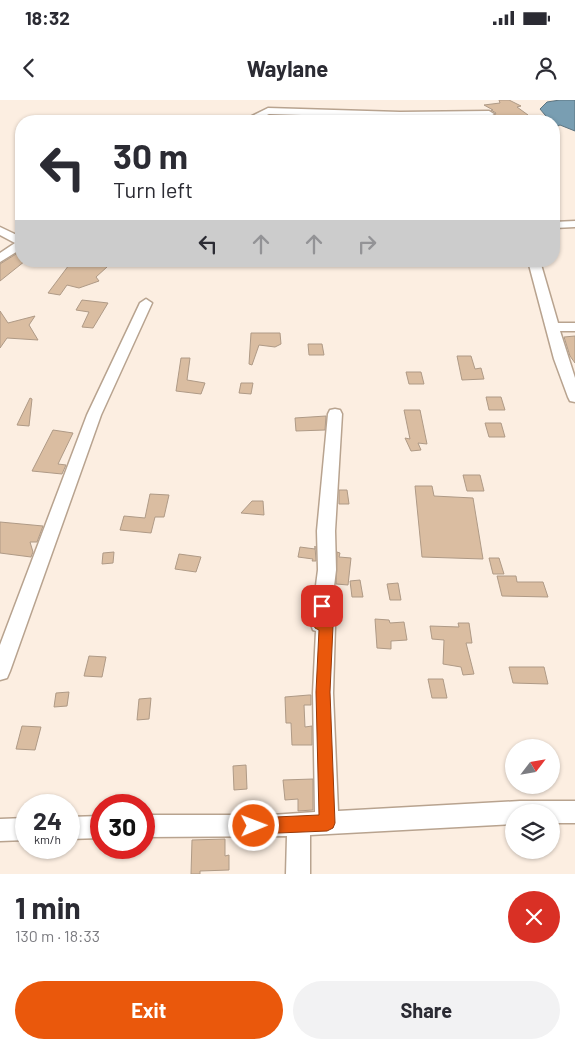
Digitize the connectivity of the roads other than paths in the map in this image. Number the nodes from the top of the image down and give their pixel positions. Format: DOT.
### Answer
graph roads {
  1 [pos="489,114"];
  2 [pos="260,115"];
  3 [pos="400,115"];
  4 [pos="400,115"];
  5 [pos="560,225"];
  6 [pos="574,226"];
  7 [pos="0,230"];
  8 [pos="15,239"];
  9 [pos="15,247"];
  10 [pos="0,258"];
  11 [pos="536,267"];
  12 [pos="146,303"];
  13 [pos="575,327"];
  14 [pos="552,328"];
  15 [pos="575,397"];
  16 [pos="335,414"];
  17 [pos="0,671"];
  18 [pos="560,812"];
  19 [pos="575,812"];
  20 [pos="505,813"];
  21 [pos="327,823"];
  22 [pos="299,824"];
  23 [pos="155,826"];
  24 [pos="15,829"];
  25 [pos="0,830"];
  26 [pos="298,874"];
  1 -- 3 [label="street"];
  2 -- 4 [label="street"];
  5 -- 6 [label="street"];
  7 -- 8 [label="street"];
  9 -- 10 [label="street"];
  11 -- 14 [label="street"];
  12 -- 17 [label="street"];
  13 -- 14 [label="street"];
  14 -- 15 [label="street"];
  16 -- 21 [label="street"];
  18 -- 19 [label="street"];
  20 -- 21 [label="street"];
  21 -- 22 [label="street"];
  22 -- 23 [label="street"];
  22 -- 26 [label="street"];
  24 -- 25 [label="street"];
}
